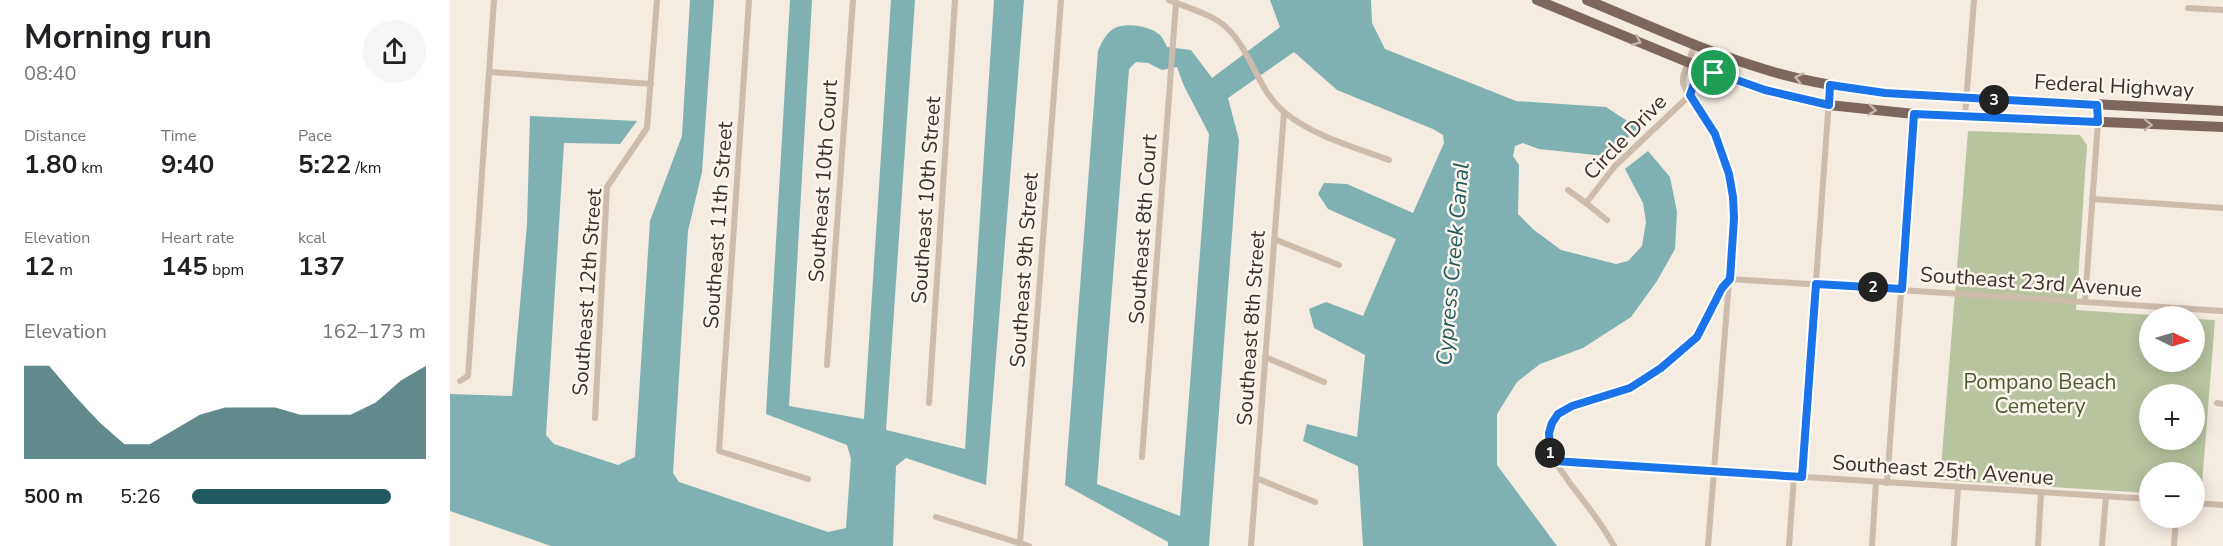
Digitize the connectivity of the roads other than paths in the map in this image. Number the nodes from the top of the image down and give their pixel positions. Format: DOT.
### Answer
graph roads {
  1 [pos="495,0"];
  2 [pos="657,0"];
  3 [pos="749,0"];
  4 [pos="853,0"];
  5 [pos="955,0"];
  6 [pos="1061,0"];
  7 [pos="1169,0"];
  8 [pos="1587,0"];
  9 [pos="1974,0"];
  10 [pos="1544,1"];
  11 [pos="1176,3"];
  12 [pos="2187,8"];
  13 [pos="2223,10"];
  14 [pos="1695,44"];
  15 [pos="1706,49"];
  16 [pos="1688,62"];
  17 [pos="1700,67"];
  18 [pos="490,72"];
  19 [pos="651,84"];
  20 [pos="1830,85"];
  21 [pos="1690,95"];
  22 [pos="1967,99"];
  23 [pos="1829,105"];
  24 [pos="2097,105"];
  25 [pos="2223,111"];
  26 [pos="1284,112"];
  27 [pos="1914,114"];
  28 [pos="1965,116"];
  29 [pos="2098,122"];
  30 [pos="2223,127"];
  31 [pos="1389,160"];
  32 [pos="1568,190"];
  33 [pos="2092,199"];
  34 [pos="1586,203"];
  35 [pos="2223,208"];
  36 [pos="1606,220"];
  37 [pos="1274,239"];
  38 [pos="1339,265"];
  39 [pos="1730,279"];
  40 [pos="1816,284"];
  41 [pos="1902,289"];
  42 [pos="2085,303"];
  43 [pos="2223,311"];
  44 [pos="1265,357"];
  45 [pos="827,365"];
  46 [pos="460,381"];
  47 [pos="1324,382"];
  48 [pos="929,403"];
  49 [pos="595,418"];
  50 [pos="1142,457"];
  51 [pos="1554,461"];
  52 [pos="1714,471"];
  53 [pos="1798,477"];
  54 [pos="1256,478"];
  55 [pos="808,479"];
  56 [pos="1876,482"];
  57 [pos="1887,483"];
  58 [pos="1959,487"];
  59 [pos="2042,493"];
  60 [pos="2106,496"];
  61 [pos="2139,499"];
  62 [pos="1315,502"];
  63 [pos="2205,504"];
  64 [pos="2223,505"];
  65 [pos="936,517"];
  66 [pos="2175,528"];
  67 [pos="1020,543"];
  68 [pos="1029,546"];
  69 [pos="1251,546"];
  70 [pos="1614,546"];
  71 [pos="1708,546"];
  72 [pos="1790,546"];
  73 [pos="1872,546"];
  74 [pos="1954,546"];
  75 [pos="2038,546"];
  76 [pos="2102,546"];
  77 [pos="2174,546"];
  1 -- 18 [label="street"];
  2 -- 19 [label="street, Southeast 12th Street"];
  3 -- 55 [label="street, Southeast 11th Street"];
  4 -- 45 [label="street, Southeast 10th Court"];
  5 -- 48 [label="street, Southeast 10th Street"];
  6 -- 67 [label="street, Southeast 9th Street"];
  7 -- 11 [label="street"];
  8 -- 14 [label="main road, Federal Highway"];
  9 -- 22 [label="street"];
  10 -- 16 [label="main road, Federal Highway, one-way"];
  11 -- 26 [label="street"];
  11 -- 50 [label="street, Southeast 8th Court"];
  12 -- 13 [label="street"];
  14 -- 15 [label="main road, Federal Highway"];
  14 -- 16 [label="street"];
  15 -- 17 [label="street"];
  20 -- 15 [label="main road, Federal Highway, one-way"];
  16 -- 17 [label="main road, Federal Highway"];
  16 -- 21 [label="street"];
  17 -- 21 [label="street"];
  17 -- 23 [label="main road, Federal Highway"];
  18 -- 19 [label="street"];
  18 -- 46 [label="street"];
  19 -- 49 [label="street, Southeast 12th Street"];
  20 -- 22 [label="main road, Federal Highway"];
  20 -- 23 [label="street"];
  21 -- 34 [label="street, Circle Drive"];
  21 -- 39 [label="street"];
  22 -- 24 [label="main road, Federal Highway"];
  22 -- 28 [label="street"];
  23 -- 27 [label="main road, Federal Highway, one-way"];
  23 -- 40 [label="street"];
  24 -- 25 [label="main road, Federal Highway"];
  24 -- 29 [label="street"];
  26 -- 31 [label="street"];
  26 -- 37 [label="street, Southeast 8th Street"];
  27 -- 28 [label="main road, Federal Highway"];
  27 -- 41 [label="street"];
  28 -- 29 [label="main road, Federal Highway"];
  29 -- 30 [label="main road, Federal Highway, one-way"];
  29 -- 33 [label="street"];
  32 -- 34 [label="street, Circle Drive"];
  33 -- 35 [label="street"];
  33 -- 42 [label="street"];
  34 -- 36 [label="street, Circle Drive"];
  37 -- 38 [label="street"];
  37 -- 44 [label="street, Southeast 8th Street"];
  39 -- 40 [label="street, Southeast 23rd Avenue"];
  39 -- 51 [label="street"];
  39 -- 52 [label="street"];
  40 -- 41 [label="street, Southeast 23rd Avenue"];
  40 -- 53 [label="street"];
  41 -- 42 [label="street, Southeast 23rd Avenue"];
  41 -- 57 [label="street"];
  42 -- 43 [label="street, Southeast 23rd Avenue"];
  44 -- 47 [label="street"];
  44 -- 54 [label="street, Southeast 8th Street"];
  51 -- 52 [label="street, Southeast 25th Avenue"];
  51 -- 70 [label="street"];
  52 -- 53 [label="street, Southeast 25th Avenue"];
  52 -- 71 [label="street"];
  53 -- 56 [label="street, Southeast 25th Avenue"];
  53 -- 72 [label="street"];
  54 -- 62 [label="street"];
  54 -- 69 [label="street, Southeast 8th Street"];
  56 -- 57 [label="street, Southeast 25th Avenue"];
  56 -- 73 [label="street"];
  57 -- 58 [label="street, Southeast 25th Avenue"];
  58 -- 59 [label="street, Southeast 25th Avenue"];
  58 -- 74 [label="street"];
  59 -- 60 [label="street, Southeast 25th Avenue"];
  59 -- 75 [label="street"];
  60 -- 61 [label="street, Southeast 25th Avenue"];
  60 -- 76 [label="street"];
  63 -- 64 [label="street"];
  65 -- 67 [label="street"];
  66 -- 77 [label="street"];
  67 -- 68 [label="street"];
}
